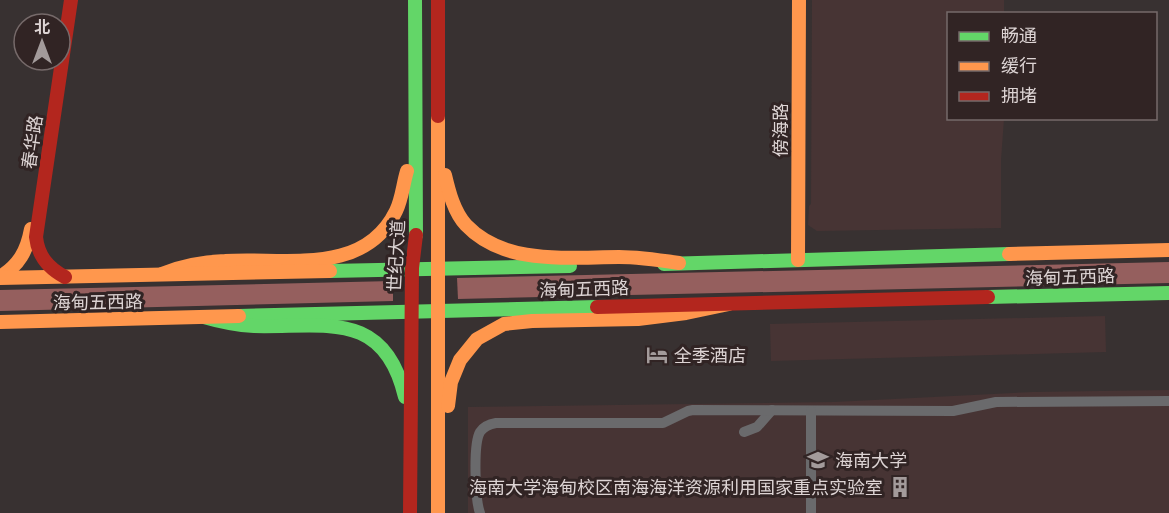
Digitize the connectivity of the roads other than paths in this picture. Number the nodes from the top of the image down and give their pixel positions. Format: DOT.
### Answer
graph roads {
  1 [pos="71,0"];
  2 [pos="415,0"];
  3 [pos="438,0"];
  4 [pos="799,0"];
  5 [pos="804,0"];
  6 [pos="54,72"];
  7 [pos="416,127"];
  8 [pos="438,133"];
  9 [pos="1169,240"];
  10 [pos="1169,250"];
  11 [pos="1150,251"];
  12 [pos="801,260"];
  13 [pos="679,263"];
  14 [pos="412,268"];
  15 [pos="436,268"];
  16 [pos="162,274"];
  17 [pos="0,277"];
  18 [pos="65,277"];
  19 [pos="1169,293"];
  20 [pos="729,304"];
  21 [pos="412,312"];
  22 [pos="437,312"];
  23 [pos="204,317"];
  24 [pos="0,322"];
  25 [pos="1169,401"];
  26 [pos="411,405"];
  27 [pos="1169,406"];
  28 [pos="438,412"];
  29 [pos="770,412"];
  30 [pos="813,414"];
  31 [pos="744,432"];
  32 [pos="439,512"];
  33 [pos="410,513"];
  34 [pos="480,513"];
  35 [pos="485,513"];
  36 [pos="812,513"];
  1 -- 18 [label="main road, 春华路"];
  2 -- 7 [label="main road, 世纪大道"];
  3 -- 8 [label="main road"];
  4 -- 12 [label="main road, 傍海路"];
  5 -- 12 [label="main road, 傍海路"];
  6 -- 17 [label="main road, 春华路"];
  7 -- 14 [label="main road, 世纪大道"];
  7 -- 16 [label="main road"];
  8 -- 13 [label="main road"];
  8 -- 15 [label="main road"];
  9 -- 11 [label="main road"];
  10 -- 11 [label="main road, 海甸五西路"];
  11 -- 12 [label="main road, 海甸五西路"];
  12 -- 13 [label="main road, 海甸五西路"];
  13 -- 15 [label="main road, 海甸五西路"];
  14 -- 15 [label="main road, 海甸五西路"];
  14 -- 16 [label="main road, 海甸五西路"];
  14 -- 21 [label="main road, 世纪大道"];
  15 -- 22 [label="main road"];
  16 -- 18 [label="main road, 海甸五西路"];
  17 -- 18 [label="main road, 海甸五西路"];
  19 -- 20 [label="main road, 海甸五西路"];
  20 -- 22 [label="main road, 海甸五西路"];
  20 -- 28 [label="main road"];
  21 -- 22 [label="main road, 海甸五西路"];
  21 -- 23 [label="main road, 海甸五西路"];
  21 -- 26 [label="main road, 世纪大道"];
  22 -- 28 [label="main road"];
  23 -- 24 [label="main road, 海甸五西路"];
  23 -- 26 [label="main road"];
  25 -- 30 [label="street"];
  26 -- 33 [label="main road, 世纪大道"];
  27 -- 30 [label="street"];
  28 -- 32 [label="main road"];
  29 -- 30 [label="street"];
  29 -- 31 [label="street"];
  29 -- 34 [label="street"];
  29 -- 35 [label="street"];
  30 -- 36 [label="street"];
}
